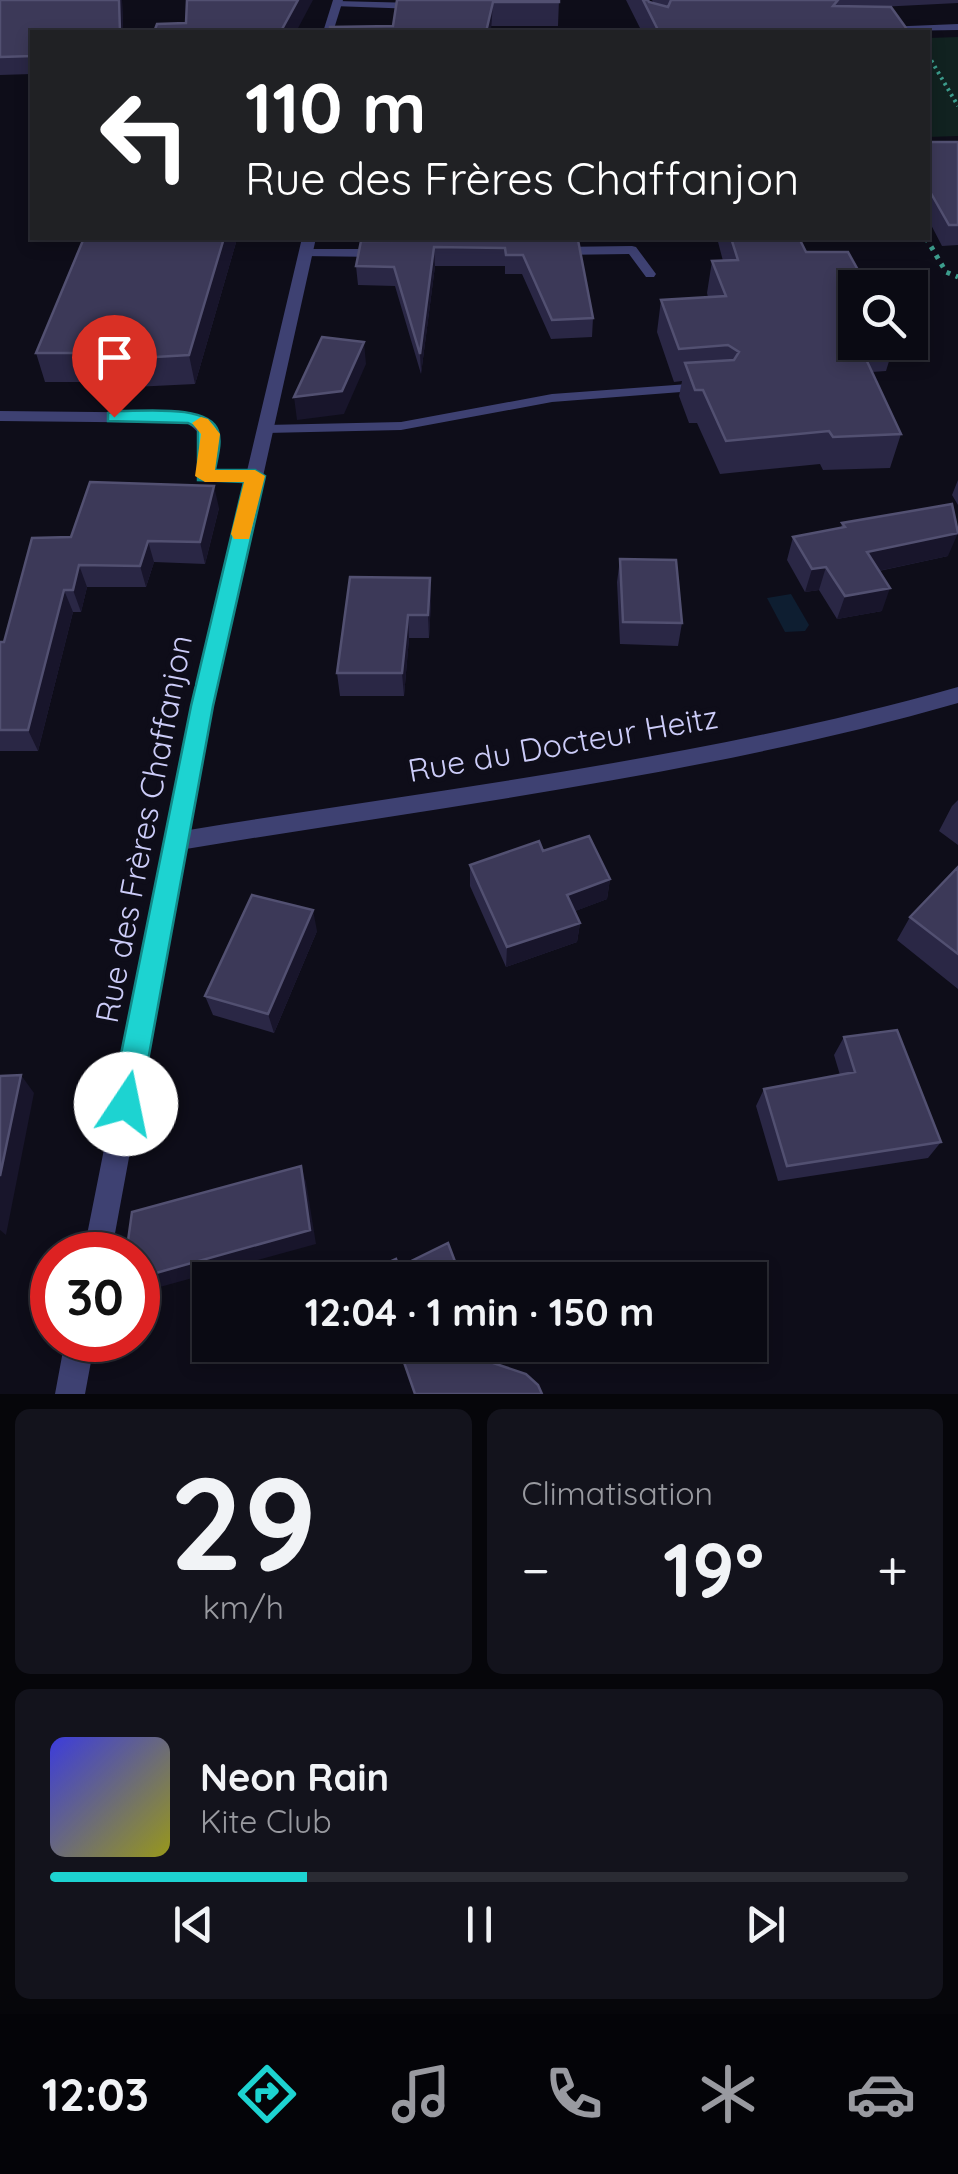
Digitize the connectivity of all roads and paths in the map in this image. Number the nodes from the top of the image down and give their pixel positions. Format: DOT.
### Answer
graph roads {
  1 [pos="337,2"];
  2 [pos="436,6"];
  3 [pos="958,27"];
  4 [pos="329,30"];
  5 [pos="884,30"];
  6 [pos="930,58"];
  7 [pos="958,106"];
  8 [pos="927,240"];
  9 [pos="308,246"];
  10 [pos="536,251"];
  11 [pos="402,252"];
  12 [pos="650,274"];
  13 [pos="958,277"];
  14 [pos="722,386"];
  15 [pos="0,416"];
  16 [pos="266,429"];
  17 [pos="255,476"];
  18 [pos="958,695"];
  19 [pos="176,840"];
  20 [pos="101,1232"];
  21 [pos="76,1362"];
  22 [pos="70,1394"];
  1 -- 2 [label="lane"];
  1 -- 4 [label="street"];
  3 -- 5 [label="street"];
  6 -- 7 [label="path"];
  8 -- 13 [label="path"];
  9 -- 11 [label="lane, Rue des Frères Chaffanjon"];
  9 -- 16 [label="street, Rue des Frères Chaffanjon"];
  10 -- 12 [label="lane"];
  14 -- 16 [label="lane"];
  15 -- 17 [label="street"];
  16 -- 17 [label="street, Rue des Frères Chaffanjon"];
  17 -- 19 [label="street, Rue des Frères Chaffanjon"];
  18 -- 19 [label="street, Rue du Docteur Heitz"];
  19 -- 20 [label="street, Rue des Frères Chaffanjon"];
  21 -- 22 [label="street"];
}
